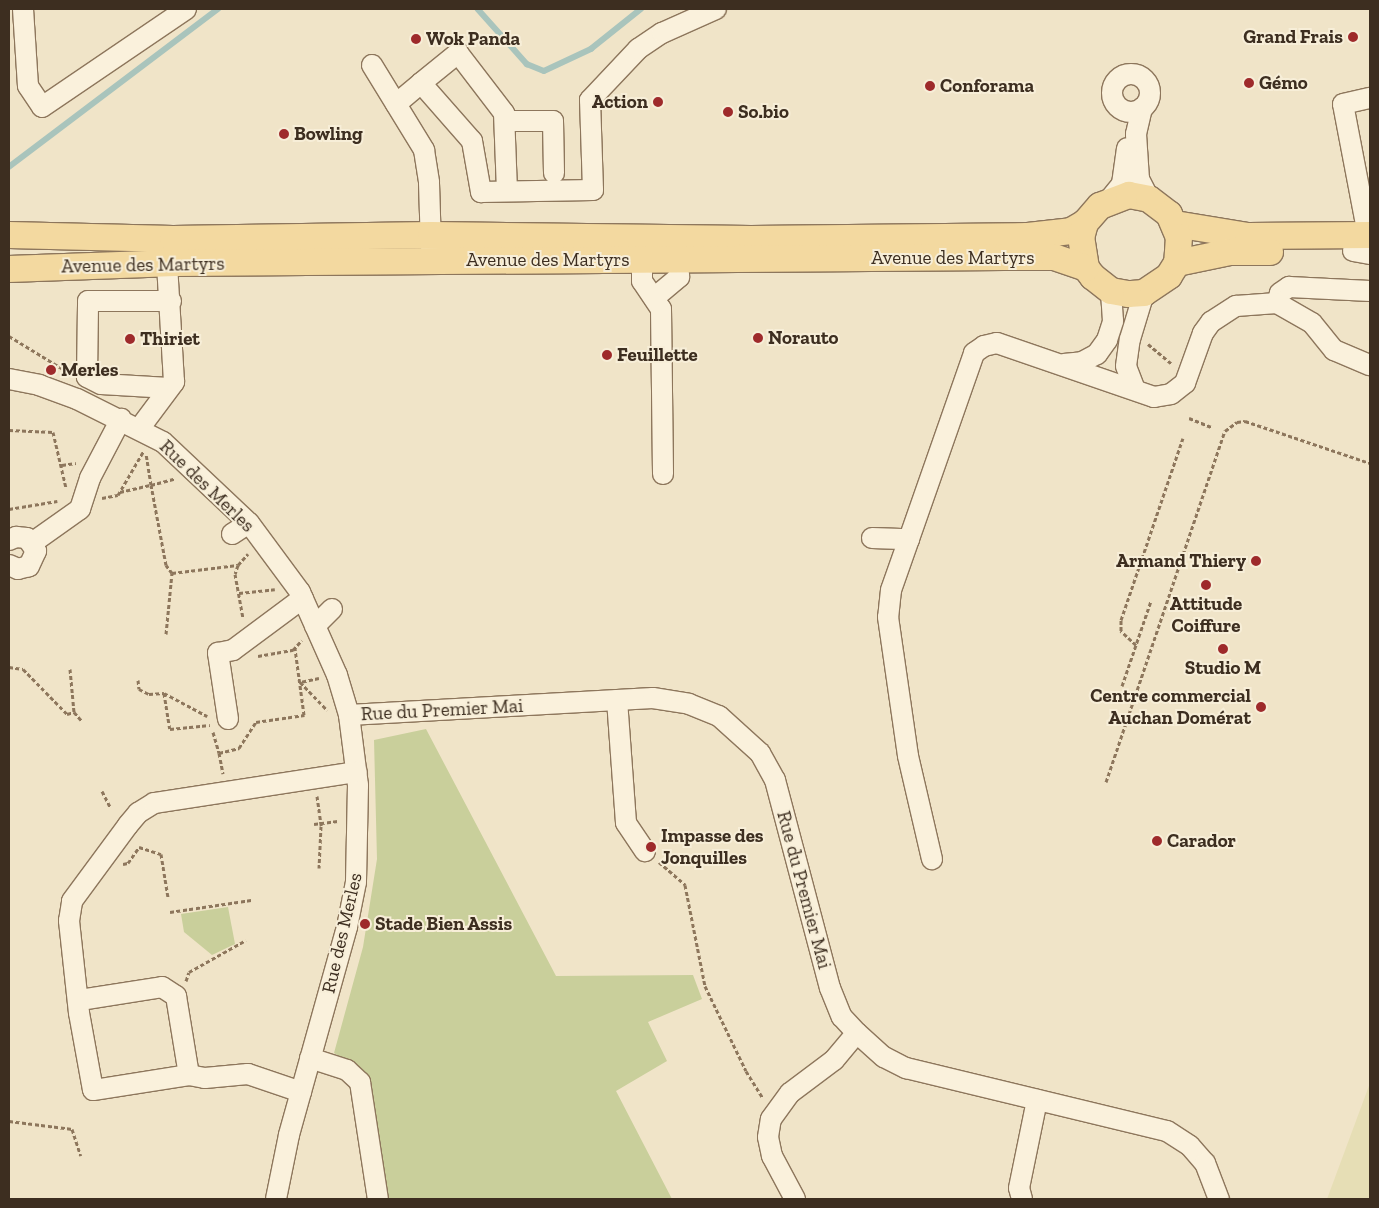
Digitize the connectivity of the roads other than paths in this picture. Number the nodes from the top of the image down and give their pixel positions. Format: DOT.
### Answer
graph roads {
  1 [pos="23,9"];
  2 [pos="186,9"];
  3 [pos="716,9"];
  4 [pos="372,65"];
  5 [pos="421,82"];
  6 [pos="1370,98"];
  7 [pos="396,104"];
  8 [pos="505,121"];
  9 [pos="554,173"];
  10 [pos="506,191"];
  11 [pos="1149,199"];
  12 [pos="1109,200"];
  13 [pos="1085,223"];
  14 [pos="1176,224"];
  15 [pos="9,235"];
  16 [pos="431,235"];
  17 [pos="751,239"];
  18 [pos="1366,245"];
  19 [pos="642,260"];
  20 [pos="678,260"];
  21 [pos="431,261"];
  22 [pos="168,263"];
  23 [pos="1177,263"];
  24 [pos="1086,268"];
  25 [pos="9,269"];
  26 [pos="1111,291"];
  27 [pos="1370,291"];
  28 [pos="1144,292"];
  29 [pos="654,298"];
  30 [pos="171,301"];
  31 [pos="1277,303"];
  32 [pos="1062,364"];
  33 [pos="1370,365"];
  34 [pos="9,379"];
  35 [pos="1134,387"];
  36 [pos="169,388"];
  37 [pos="121,419"];
  38 [pos="140,429"];
  39 [pos="663,474"];
  40 [pos="249,524"];
  41 [pos="232,534"];
  42 [pos="872,538"];
  43 [pos="909,539"];
  44 [pos="9,540"];
  45 [pos="32,543"];
  46 [pos="9,565"];
  47 [pos="303,598"];
  48 [pos="332,609"];
  49 [pos="311,630"];
  50 [pos="617,700"];
  51 [pos="340,715"];
  52 [pos="220,722"];
  53 [pos="357,772"];
  54 [pos="645,850"];
  55 [pos="932,859"];
  56 [pos="80,1000"];
  57 [pos="857,1033"];
  58 [pos="310,1058"];
  59 [pos="189,1075"];
  60 [pos="300,1092"];
  61 [pos="1037,1100"];
  62 [pos="276,1199"];
  63 [pos="378,1199"];
  64 [pos="796,1199"];
  65 [pos="1022,1199"];
  66 [pos="1219,1199"];
  1 -- 2 [label="street"];
  3 -- 10 [label="street"];
  4 -- 7 [label="street"];
  5 -- 7 [label="street"];
  5 -- 8 [label="street"];
  5 -- 10 [label="street"];
  6 -- 18 [label="street"];
  7 -- 16 [label="street"];
  8 -- 9 [label="street"];
  8 -- 10 [label="street"];
  11 -- 12 [label="main road"];
  11 -- 12 [label="street"];
  11 -- 14 [label="main road"];
  12 -- 13 [label="main road"];
  13 -- 17 [label="main road, Avenue des Martyrs"];
  13 -- 24 [label="main road"];
  14 -- 18 [label="main road"];
  14 -- 23 [label="main road"];
  15 -- 16 [label="main road, Avenue des Martyrs"];
  16 -- 17 [label="main road, Avenue des Martyrs"];
  16 -- 21 [label="street"];
  17 -- 20 [label="street"];
  18 -- 23 [label="main road"];
  19 -- 20 [label="main road, Avenue des Martyrs"];
  19 -- 21 [label="main road, Avenue des Martyrs"];
  19 -- 29 [label="street"];
  20 -- 24 [label="main road, Avenue des Martyrs"];
  20 -- 29 [label="street"];
  21 -- 22 [label="main road, Avenue des Martyrs"];
  22 -- 25 [label="main road, Avenue des Martyrs"];
  22 -- 30 [label="street"];
  23 -- 28 [label="main road"];
  24 -- 26 [label="main road"];
  26 -- 28 [label="main road"];
  26 -- 32 [label="street"];
  27 -- 31 [label="street"];
  28 -- 35 [label="street"];
  29 -- 39 [label="street"];
  30 -- 36 [label="street"];
  30 -- 36 [label="street"];
  31 -- 33 [label="street"];
  31 -- 35 [label="street"];
  32 -- 35 [label="street"];
  32 -- 43 [label="street"];
  34 -- 37 [label="street, Rue des Merles"];
  36 -- 38 [label="street"];
  37 -- 38 [label="street, Rue des Merles"];
  37 -- 45 [label="street"];
  38 -- 40 [label="street, Rue des Merles"];
  40 -- 41 [label="street"];
  40 -- 47 [label="street, Rue des Merles"];
  42 -- 43 [label="street"];
  43 -- 55 [label="street"];
  44 -- 45 [label="street"];
  45 -- 46 [label="street"];
  47 -- 49 [label="street, Rue des Merles"];
  47 -- 52 [label="street"];
  48 -- 49 [label="street"];
  49 -- 51 [label="street, Rue des Merles"];
  50 -- 51 [label="street, Rue du Premier Mai"];
  50 -- 54 [label="street"];
  50 -- 57 [label="street, Rue du Premier Mai"];
  51 -- 53 [label="street, Rue des Merles"];
  53 -- 56 [label="street"];
  53 -- 58 [label="street, Rue des Merles"];
  56 -- 59 [label="street"];
  56 -- 59 [label="street"];
  57 -- 61 [label="street, Rue du Premier Mai"];
  57 -- 64 [label="street"];
  58 -- 60 [label="street, Rue des Merles"];
  58 -- 63 [label="street"];
  59 -- 60 [label="street"];
  60 -- 62 [label="street, Rue des Merles"];
  61 -- 65 [label="street"];
  61 -- 66 [label="street, Rue du Premier Mai"];
}
